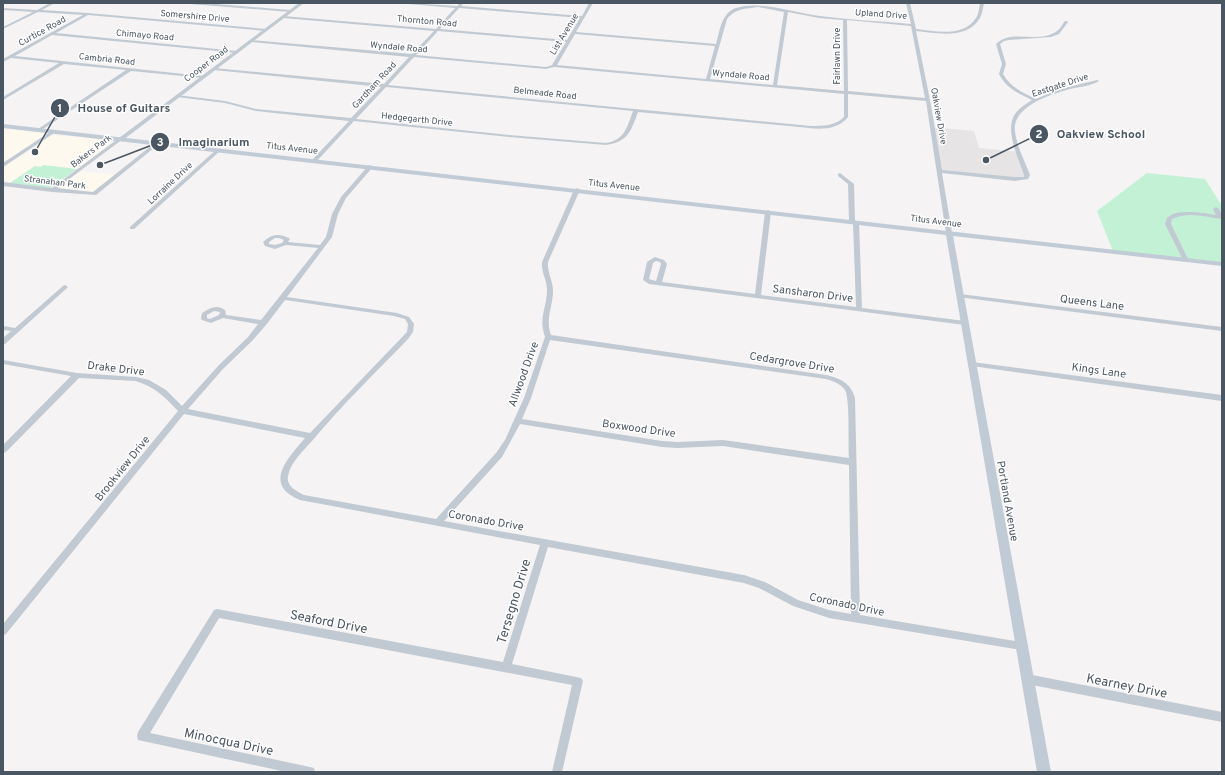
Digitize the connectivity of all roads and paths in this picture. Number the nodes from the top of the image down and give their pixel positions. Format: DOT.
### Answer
graph roads {
  1 [pos="52,3"];
  2 [pos="190,3"];
  3 [pos="302,3"];
  4 [pos="409,3"];
  5 [pos="591,3"];
  6 [pos="908,3"];
  7 [pos="982,3"];
  8 [pos="460,5"];
  9 [pos="3,9"];
  10 [pos="37,11"];
  11 [pos="290,12"];
  12 [pos="786,12"];
  13 [pos="88,14"];
  14 [pos="283,17"];
  15 [pos="583,17"];
  16 [pos="845,20"];
  17 [pos="1066,22"];
  18 [pos="913,27"];
  19 [pos="3,28"];
  20 [pos="266,30"];
  21 [pos="437,30"];
  22 [pos="573,33"];
  23 [pos="52,34"];
  24 [pos="250,41"];
  25 [pos="569,41"];
  26 [pos="718,45"];
  27 [pos="237,52"];
  28 [pos="412,56"];
  29 [pos="10,57"];
  30 [pos="3,61"];
  31 [pos="63,63"];
  32 [pos="554,66"];
  33 [pos="546,68"];
  34 [pos="131,69"];
  35 [pos="214,69"];
  36 [pos="203,77"];
  37 [pos="708,80"];
  38 [pos="1097,81"];
  39 [pos="385,85"];
  40 [pos="775,86"];
  41 [pos="845,92"];
  42 [pos="178,96"];
  43 [pos="3,99"];
  44 [pos="928,100"];
  45 [pos="1035,100"];
  46 [pos="636,110"];
  47 [pos="352,120"];
  48 [pos="3,126"];
  49 [pos="40,130"];
  50 [pos="54,131"];
  51 [pos="120,139"];
  52 [pos="158,143"];
  53 [pos="219,150"];
  54 [pos="314,161"];
  55 [pos="3,165"];
  56 [pos="370,167"];
  57 [pos="941,172"];
  58 [pos="840,175"];
  59 [pos="3,184"];
  60 [pos="52,190"];
  61 [pos="577,190"];
  62 [pos="1222,210"];
  63 [pos="768,212"];
  64 [pos="1221,217"];
  65 [pos="854,222"];
  66 [pos="132,228"];
  67 [pos="949,233"];
  68 [pos="286,243"];
  69 [pos="322,247"];
  70 [pos="1185,259"];
  71 [pos="1222,264"];
  72 [pos="659,283"];
  73 [pos="65,287"];
  74 [pos="758,296"];
  75 [pos="960,296"];
  76 [pos="283,298"];
  77 [pos="858,309"];
  78 [pos="222,316"];
  79 [pos="264,323"];
  80 [pos="965,323"];
  81 [pos="3,328"];
  82 [pos="1222,329"];
  83 [pos="17,330"];
  84 [pos="548,337"];
  85 [pos="3,342"];
  86 [pos="3,362"];
  87 [pos="972,364"];
  88 [pos="77,375"];
  89 [pos="1222,398"];
  90 [pos="182,412"];
  91 [pos="518,421"];
  92 [pos="311,436"];
  93 [pos="3,450"];
  94 [pos="852,462"];
  95 [pos="438,522"];
  96 [pos="545,542"];
  97 [pos="856,619"];
  98 [pos="3,631"];
  99 [pos="1021,646"];
  100 [pos="506,667"];
  101 [pos="1027,679"];
  102 [pos="1222,717"];
  103 [pos="142,736"];
  104 [pos="310,772"];
  105 [pos="557,772"];
  106 [pos="1044,772"];
  1 -- 10 [label="street"];
  2 -- 11 [label="street"];
  3 -- 11 [label="street, Cooper Road"];
  4 -- 8 [label="street"];
  5 -- 15 [label="street, List Avenue"];
  6 -- 18 [label="street, Oakview Drive"];
  7 -- 18 [label="street, Upland Drive"];
  8 -- 15 [label="street"];
  8 -- 21 [label="street, Gardham Road"];
  9 -- 10 [label="street, Somershire Drive"];
  10 -- 13 [label="street, Somershire Drive"];
  10 -- 19 [label="street"];
  11 -- 14 [label="street, Cooper Road"];
  12 -- 16 [label="street, Upland Drive"];
  12 -- 26 [label="street, Upland Drive"];
  12 -- 40 [label="street"];
  13 -- 20 [label="street, Somershire Drive"];
  13 -- 23 [label="street, Curtice Road"];
  14 -- 20 [label="street, Cooper Road"];
  14 -- 21 [label="street, Thornton Road"];
  15 -- 22 [label="street, List Avenue"];
  16 -- 18 [label="street, Upland Drive"];
  16 -- 41 [label="street, Fairlawn Drive"];
  17 -- 45 [label="street"];
  18 -- 44 [label="street, Oakview Drive"];
  20 -- 24 [label="street, Cooper Road"];
  21 -- 25 [label="street, Thornton Road"];
  21 -- 28 [label="street, Gardham Road"];
  22 -- 25 [label="street, List Avenue"];
  22 -- 26 [label="street"];
  23 -- 27 [label="street, Chimayo Road"];
  23 -- 29 [label="street, Curtice Road"];
  24 -- 27 [label="street, Cooper Road"];
  24 -- 28 [label="street, Wyndale Road"];
  25 -- 32 [label="street, List Avenue"];
  26 -- 37 [label="street, Upland Drive"];
  27 -- 35 [label="street, Cooper Road"];
  28 -- 33 [label="street, Wyndale Road"];
  28 -- 39 [label="street, Gardham Road"];
  29 -- 30 [label="street, Curtice Road"];
  29 -- 31 [label="street, Cambria Road"];
  31 -- 34 [label="street, Cambria Road"];
  31 -- 43 [label="street"];
  32 -- 33 [label="street, List Avenue"];
  32 -- 37 [label="street, Wyndale Road"];
  34 -- 36 [label="street, Cambria Road"];
  34 -- 49 [label="street"];
  35 -- 36 [label="street, Cooper Road"];
  35 -- 39 [label="street, Belmeade Road"];
  36 -- 42 [label="street, Cooper Road"];
  37 -- 40 [label="street, Wyndale Road"];
  38 -- 45 [label="street, Eastgate Drive"];
  39 -- 46 [label="street, Belmeade Road"];
  39 -- 47 [label="street, Gardham Road"];
  40 -- 41 [label="street, Wyndale Road"];
  41 -- 44 [label="street, Wyndale Road"];
  41 -- 46 [label="street, Belmeade Road"];
  42 -- 47 [label="street, Hedgegarth Drive"];
  42 -- 51 [label="street, Cooper Road"];
  44 -- 57 [label="street, Oakview Drive"];
  45 -- 57 [label="street, Eastgate Drive"];
  46 -- 47 [label="street, Hedgegarth Drive"];
  47 -- 54 [label="street, Gardham Road"];
  48 -- 49 [label="main road, Titus Avenue"];
  49 -- 50 [label="main road, Titus Avenue"];
  50 -- 51 [label="main road, Titus Avenue"];
  50 -- 55 [label="street"];
  51 -- 52 [label="main road, Titus Avenue"];
  51 -- 60 [label="street, Bakers Park"];
  52 -- 53 [label="main road, Titus Avenue"];
  52 -- 60 [label="street, Stranahan Park"];
  53 -- 54 [label="main road, Titus Avenue"];
  53 -- 66 [label="street, Lorraine Drive"];
  54 -- 56 [label="main road, Titus Avenue"];
  56 -- 61 [label="main road, Titus Avenue"];
  56 -- 69 [label="street, Brookview Drive"];
  57 -- 67 [label="street, Oakview Drive"];
  58 -- 65 [label="street"];
  59 -- 60 [label="street, Stranahan Park"];
  61 -- 63 [label="main road, Titus Avenue"];
  61 -- 84 [label="street, Allwood Drive"];
  62 -- 64 [label="street"];
  63 -- 65 [label="main road, Titus Avenue"];
  63 -- 74 [label="street"];
  64 -- 70 [label="street"];
  65 -- 67 [label="main road, Titus Avenue"];
  65 -- 77 [label="street"];
  67 -- 70 [label="main road, Titus Avenue"];
  67 -- 75 [label="main road, Portland Avenue"];
  68 -- 69 [label="street"];
  69 -- 76 [label="street, Brookview Drive"];
  70 -- 71 [label="main road, Titus Avenue"];
  72 -- 74 [label="street, Sansharon Drive"];
  73 -- 83 [label="street"];
  74 -- 77 [label="street, Sansharon Drive"];
  75 -- 80 [label="main road, Portland Avenue"];
  75 -- 82 [label="street, Queens Lane"];
  76 -- 79 [label="street, Brookview Drive"];
  76 -- 92 [label="street, Coronado Drive"];
  77 -- 80 [label="street, Sansharon Drive"];
  78 -- 79 [label="street"];
  79 -- 90 [label="street, Brookview Drive"];
  80 -- 87 [label="main road, Portland Avenue"];
  81 -- 83 [label="street"];
  83 -- 85 [label="street"];
  84 -- 91 [label="street, Allwood Drive"];
  84 -- 94 [label="street, Cedargrove Drive"];
  86 -- 88 [label="street, Drake Drive"];
  87 -- 89 [label="street, Kings Lane"];
  87 -- 99 [label="main road, Portland Avenue"];
  88 -- 90 [label="street, Drake Drive"];
  88 -- 93 [label="street"];
  90 -- 92 [label="street"];
  90 -- 98 [label="street, Brookview Drive"];
  91 -- 94 [label="street, Boxwood Drive"];
  91 -- 95 [label="street, Allwood Drive"];
  92 -- 95 [label="street, Coronado Drive"];
  94 -- 97 [label="street, Cedargrove Drive"];
  95 -- 96 [label="street, Coronado Drive"];
  96 -- 97 [label="street, Coronado Drive"];
  96 -- 100 [label="street, Tersegno Drive"];
  97 -- 99 [label="street, Coronado Drive"];
  99 -- 101 [label="main road, Portland Avenue"];
  100 -- 103 [label="street, Seaford Drive"];
  100 -- 105 [label="street, Seaford Drive"];
  101 -- 102 [label="street, Kearney Drive"];
  101 -- 106 [label="main road, Portland Avenue"];
  103 -- 104 [label="street, Minocqua Drive"];
}
